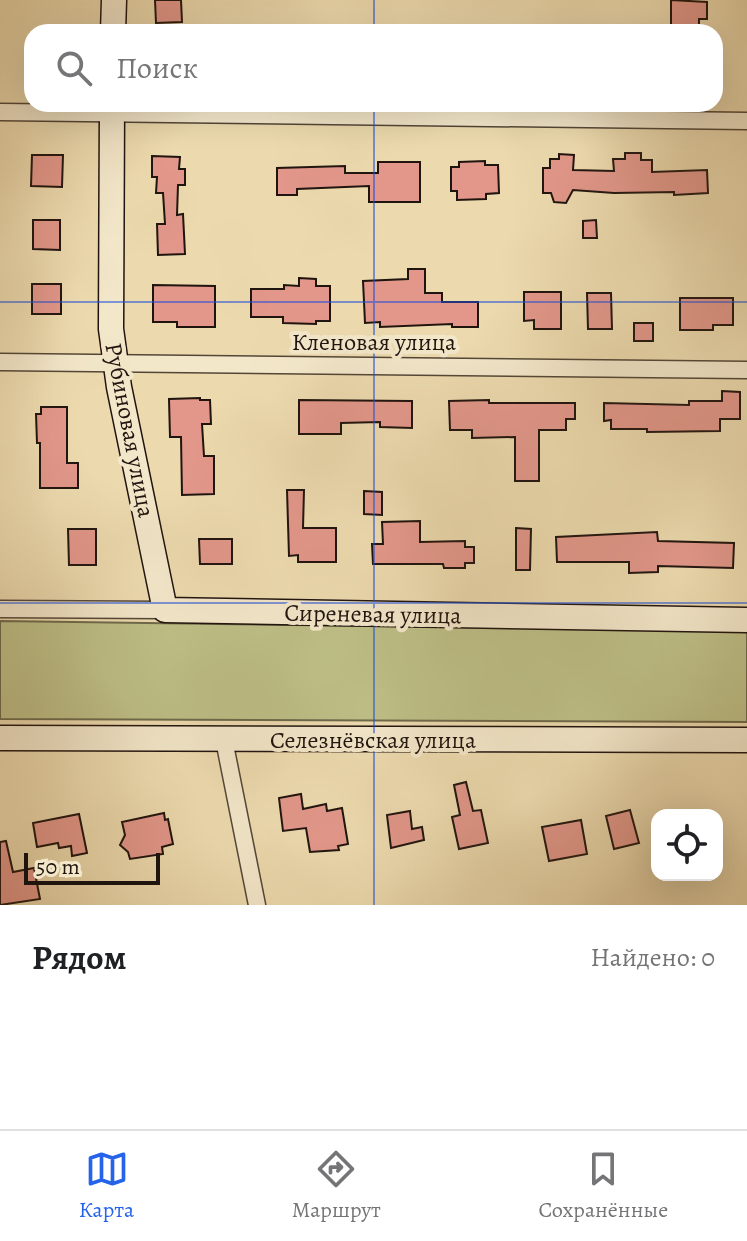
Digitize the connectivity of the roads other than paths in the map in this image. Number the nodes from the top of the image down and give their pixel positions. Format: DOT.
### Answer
graph roads {
  1 [pos="114,0"];
  2 [pos="113,24"];
  3 [pos="24,111"];
  4 [pos="0,112"];
  5 [pos="112,112"];
  6 [pos="271,112"];
  7 [pos="747,121"];
  8 [pos="0,362"];
  9 [pos="116,364"];
  10 [pos="747,370"];
  11 [pos="0,609"];
  12 [pos="165,610"];
  13 [pos="747,620"];
  14 [pos="0,738"];
  15 [pos="224,740"];
  16 [pos="747,740"];
  17 [pos="257,905"];
  1 -- 2 [label="street"];
  3 -- 4 [label="street"];
  5 -- 9 [label="street, Рубиновая улица"];
  6 -- 7 [label="street"];
  8 -- 9 [label="street, Кленовая улица"];
  9 -- 10 [label="street, Кленовая улица"];
  9 -- 12 [label="street, Рубиновая улица"];
  11 -- 12 [label="street, Сиреневая улица"];
  12 -- 13 [label="street, Сиреневая улица"];
  14 -- 15 [label="street, Селезнёвская улица"];
  15 -- 16 [label="street, Селезнёвская улица"];
  15 -- 17 [label="street"];
}
